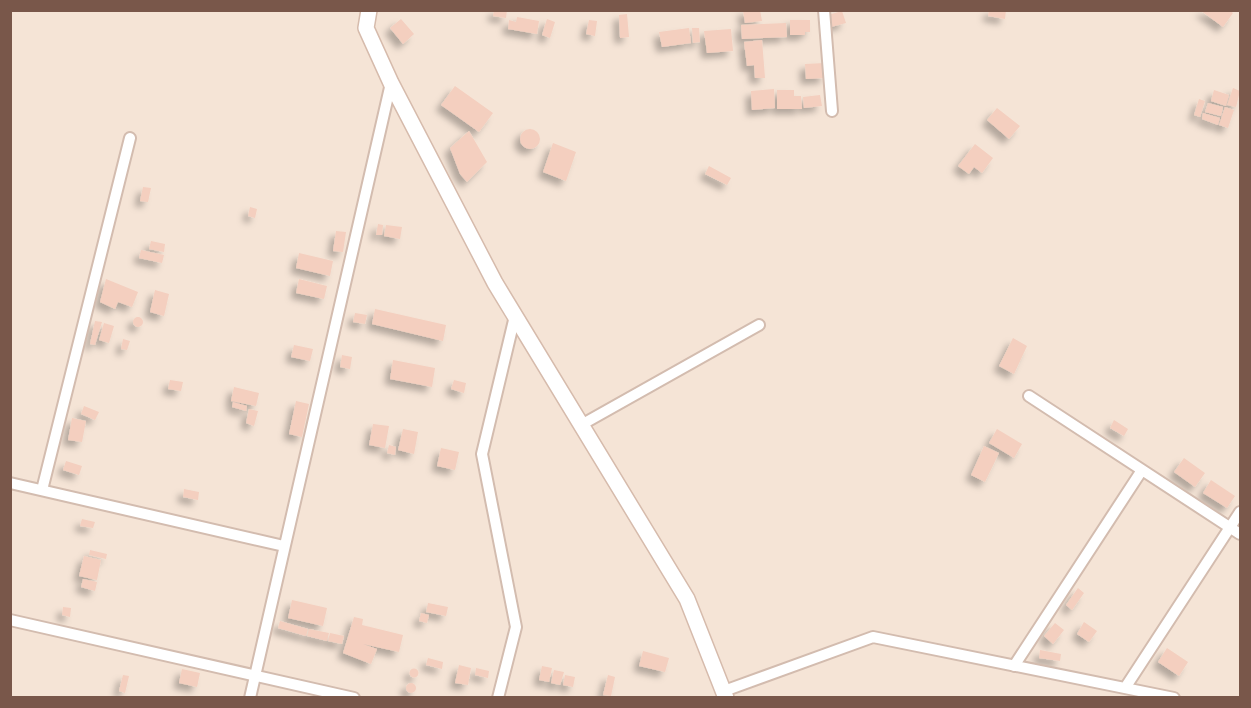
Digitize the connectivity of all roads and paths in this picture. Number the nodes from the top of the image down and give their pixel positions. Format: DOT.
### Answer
graph roads {
  1 [pos="369,10"];
  2 [pos="824,10"];
  3 [pos="391,83"];
  4 [pos="832,111"];
  5 [pos="130,138"];
  6 [pos="515,316"];
  7 [pos="759,325"];
  8 [pos="1029,396"];
  9 [pos="581,425"];
  10 [pos="1142,470"];
  11 [pos="10,483"];
  12 [pos="42,490"];
  13 [pos="1240,512"];
  14 [pos="1230,527"];
  15 [pos="1240,534"];
  16 [pos="284,546"];
  17 [pos="10,620"];
  18 [pos="1014,666"];
  19 [pos="255,675"];
  20 [pos="1125,688"];
  21 [pos="725,694"];
  22 [pos="250,698"];
  23 [pos="354,698"];
  24 [pos="498,698"];
  25 [pos="1174,698"];
  1 -- 3 [label="street"];
  2 -- 4 [label="street"];
  3 -- 6 [label="street"];
  3 -- 16 [label="street"];
  5 -- 12 [label="street"];
  6 -- 9 [label="street"];
  6 -- 24 [label="street"];
  7 -- 9 [label="street"];
  8 -- 10 [label="street"];
  9 -- 21 [label="street"];
  10 -- 14 [label="street"];
  10 -- 18 [label="street"];
  11 -- 12 [label="street"];
  12 -- 16 [label="street"];
  13 -- 14 [label="street"];
  14 -- 15 [label="street"];
  14 -- 20 [label="street"];
  16 -- 19 [label="street"];
  17 -- 19 [label="street"];
  18 -- 20 [label="street"];
  18 -- 21 [label="street"];
  19 -- 22 [label="street"];
  19 -- 23 [label="street"];
  20 -- 25 [label="street"];
}
